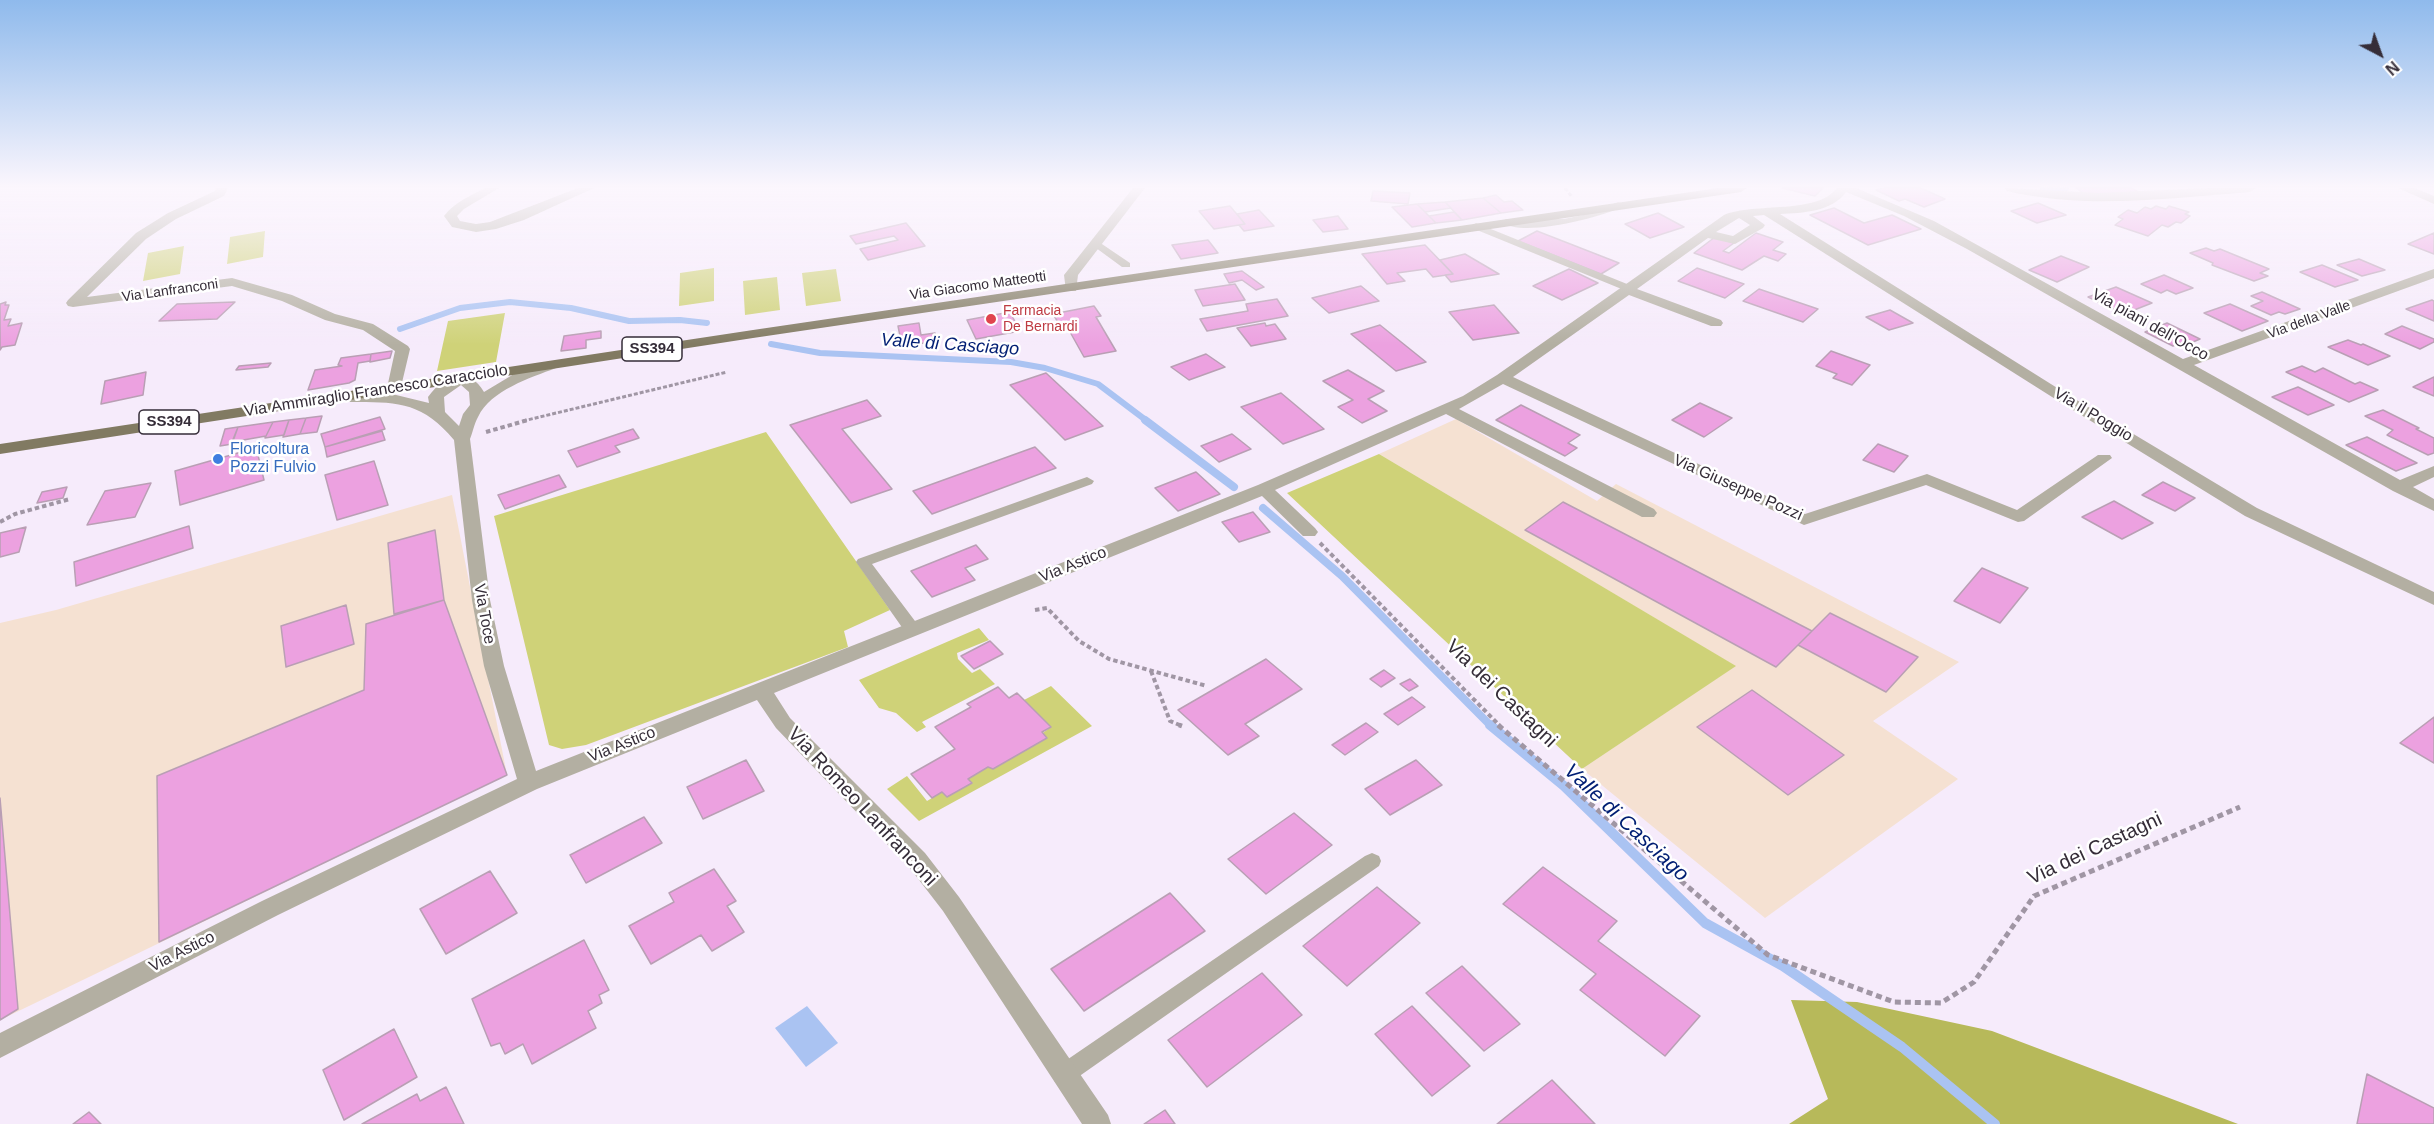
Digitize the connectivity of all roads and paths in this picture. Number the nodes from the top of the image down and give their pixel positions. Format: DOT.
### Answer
graph roads {
  1 [pos="137,240"];
  2 [pos="1098,240"];
  3 [pos="1382,240"];
  4 [pos="1511,240"];
  5 [pos="1697,240"];
  6 [pos="1812,240"];
  7 [pos="1964,240"];
  8 [pos="1096,243"];
  9 [pos="1126,265"];
  10 [pos="2434,273"];
  11 [pos="1071,288"];
  12 [pos="1627,289"];
  13 [pos="1716,323"];
  14 [pos="753,334"];
  15 [pos="2183,364"];
  16 [pos="551,365"];
  17 [pos="727,372"];
  18 [pos="461,378"];
  19 [pos="1502,378"];
  20 [pos="395,388"];
  21 [pos="338,397"];
  22 [pos="477,405"];
  23 [pos="1448,409"];
  24 [pos="437,413"];
  25 [pos="462,440"];
  26 [pos="0,449"];
  27 [pos="2104,458"];
  28 [pos="2434,471"];
  29 [pos="1087,481"];
  30 [pos="2399,487"];
  31 [pos="1264,489"];
  32 [pos="70,499"];
  33 [pos="2434,506"];
  34 [pos="1648,513"];
  35 [pos="0,522"];
  36 [pos="1309,532"];
  37 [pos="2434,598"];
  38 [pos="1035,610"];
  39 [pos="912,629"];
  40 [pos="1151,670"];
  41 [pos="1207,686"];
  42 [pos="761,689"];
  43 [pos="1182,726"];
  44 [pos="529,783"];
  45 [pos="2240,807"];
  46 [pos="1372,861"];
  47 [pos="0,1046"];
  48 [pos="1063,1075"];
  49 [pos="1098,1124"];
  1 -- 20 [label="street, Via Lanfranconi"];
  2 -- 8 [label="street"];
  3 -- 11 [label="main road, Via Giacomo Matteotti / SS394"];
  4 -- 12 [label="lane"];
  5 -- 12 [label="street"];
  6 -- 37 [label="street, Via il Poggio"];
  7 -- 15 [label="street, Via piani dell'Occo"];
  8 -- 9 [label="lane"];
  8 -- 11 [label="street"];
  10 -- 15 [label="street, Via della Valle"];
  11 -- 14 [label="main road, Via Giacomo Matteotti / SS394"];
  12 -- 13 [label="street"];
  12 -- 19 [label="street"];
  14 -- 16 [label="main road, Via Ammiraglio Francesco Caracciolo / SS394"];
  15 -- 30 [label="street, Via piani dell'Occo"];
  16 -- 18 [label="main road, Via Ammiraglio Francesco Caracciolo / SS394"];
  16 -- 22 [label="street, Via Toce"];
  17 -- 25 [label="path"];
  18 -- 20 [label="main road, Via Ammiraglio Francesco Caracciolo / SS394"];
  18 -- 22 [label="street"];
  18 -- 24 [label="street"];
  19 -- 23 [label="street"];
  19 -- 27 [label="street, Via Giuseppe Pozzi"];
  20 -- 21 [label="main road, Via Ammiraglio Francesco Caracciolo / SS394"];
  21 -- 24 [label="street"];
  21 -- 26 [label="main road, Via Ammiraglio Francesco Caracciolo / SS394"];
  22 -- 25 [label="street, Via Toce"];
  23 -- 31 [label="street"];
  23 -- 34 [label="street"];
  24 -- 25 [label="street"];
  25 -- 44 [label="street, Via Toce"];
  28 -- 30 [label="street"];
  29 -- 39 [label="lane"];
  30 -- 33 [label="street, Via piani dell'Occo"];
  31 -- 36 [label="street"];
  31 -- 39 [label="street, Via Astico"];
  32 -- 35 [label="path"];
  36 -- 45 [label="path, Via dei Castagni"];
  38 -- 40 [label="path"];
  39 -- 42 [label="street, Via Astico"];
  40 -- 41 [label="path"];
  40 -- 43 [label="path"];
  42 -- 44 [label="street, Via Astico"];
  42 -- 48 [label="street, Via Romeo Lanfranconi"];
  44 -- 47 [label="street, Via Astico"];
  46 -- 48 [label="lane"];
  48 -- 49 [label="street, Via Romeo Lanfranconi"];
}
